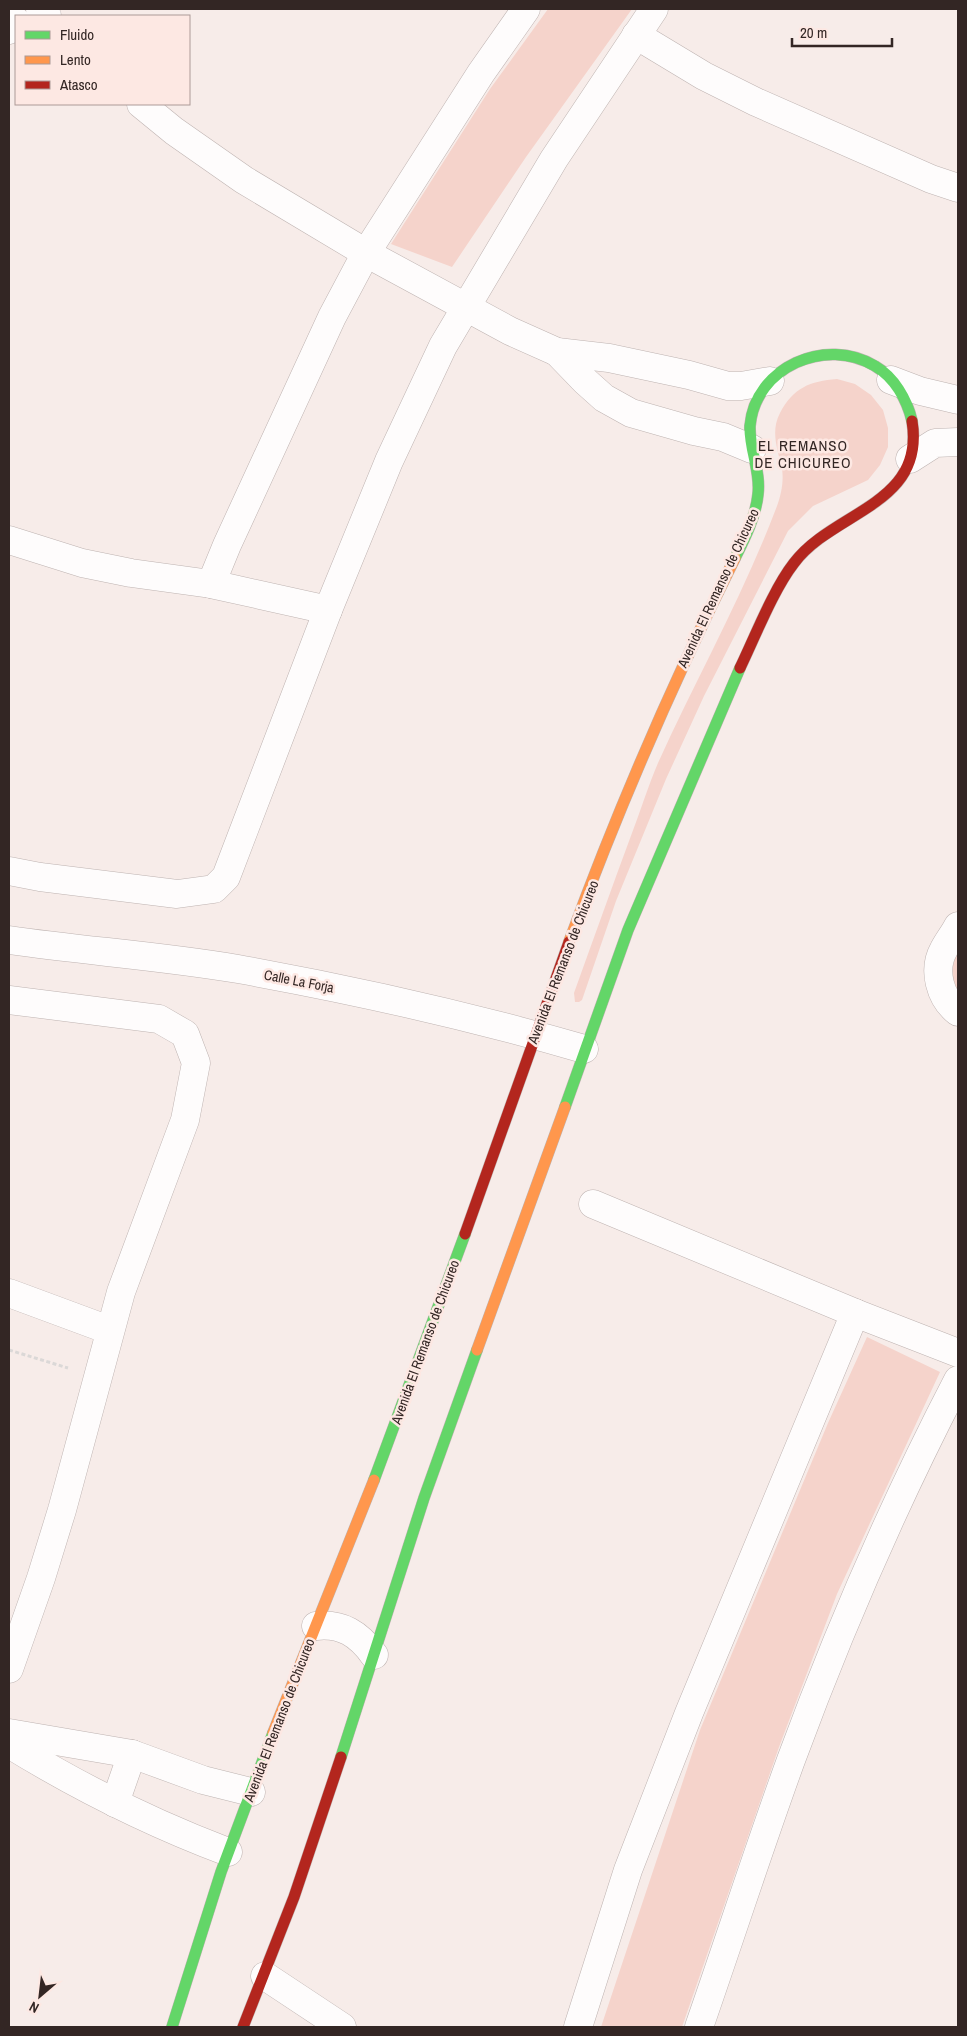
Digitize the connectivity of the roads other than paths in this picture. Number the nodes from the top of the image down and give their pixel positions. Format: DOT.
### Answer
graph roads {
  1 [pos="526,9"];
  2 [pos="654,9"];
  3 [pos="636,35"];
  4 [pos="142,105"];
  5 [pos="958,188"];
  6 [pos="366,253"];
  7 [pos="465,306"];
  8 [pos="557,352"];
  9 [pos="891,380"];
  10 [pos="770,381"];
  11 [pos="958,400"];
  12 [pos="958,442"];
  13 [pos="752,449"];
  14 [pos="910,459"];
  15 [pos="9,540"];
  16 [pos="211,584"];
  17 [pos="328,610"];
  18 [pos="9,871"];
  19 [pos="958,926"];
  20 [pos="9,940"];
  21 [pos="9,1000"];
  22 [pos="958,1012"];
  23 [pos="535,1035"];
  24 [pos="584,1049"];
  25 [pos="593,1204"];
  26 [pos="9,1292"];
  27 [pos="856,1313"];
  28 [pos="109,1330"];
  29 [pos="958,1353"];
  30 [pos="958,1380"];
  31 [pos="316,1626"];
  32 [pos="374,1655"];
  33 [pos="9,1669"];
  34 [pos="9,1733"];
  35 [pos="9,1744"];
  36 [pos="132,1754"];
  37 [pos="251,1792"];
  38 [pos="115,1803"];
  39 [pos="228,1852"];
  40 [pos="265,1976"];
  41 [pos="172,2027"];
  42 [pos="243,2027"];
  43 [pos="342,2027"];
  44 [pos="578,2027"];
  45 [pos="699,2027"];
  1 -- 6 [label="street"];
  2 -- 3 [label="street"];
  3 -- 5 [label="street"];
  3 -- 7 [label="street"];
  4 -- 6 [label="street"];
  6 -- 7 [label="street"];
  6 -- 16 [label="street"];
  7 -- 8 [label="street"];
  7 -- 17 [label="street"];
  8 -- 10 [label="street"];
  8 -- 13 [label="street"];
  9 -- 10 [label="street, Avenida El Remanso de Chicureo"];
  9 -- 11 [label="street"];
  9 -- 14 [label="street, Avenida El Remanso de Chicureo"];
  10 -- 13 [label="street, Avenida El Remanso de Chicureo"];
  12 -- 14 [label="street"];
  13 -- 23 [label="street, Avenida El Remanso de Chicureo"];
  14 -- 24 [label="street, Avenida El Remanso de Chicureo"];
  15 -- 16 [label="street"];
  16 -- 17 [label="street"];
  17 -- 18 [label="street"];
  19 -- 22 [label="street"];
  20 -- 23 [label="street, Calle La Forja"];
  21 -- 28 [label="street"];
  23 -- 24 [label="street, Calle La Forja"];
  23 -- 31 [label="street, Avenida El Remanso de Chicureo"];
  24 -- 32 [label="street, Avenida El Remanso de Chicureo"];
  25 -- 27 [label="street"];
  26 -- 28 [label="street"];
  27 -- 29 [label="street"];
  27 -- 44 [label="street"];
  28 -- 33 [label="street"];
  30 -- 45 [label="street"];
  31 -- 32 [label="street"];
  31 -- 37 [label="street, Avenida El Remanso de Chicureo"];
  32 -- 40 [label="street, Avenida El Remanso de Chicureo"];
  34 -- 36 [label="street"];
  35 -- 38 [label="street"];
  36 -- 37 [label="street"];
  36 -- 38 [label="street"];
  37 -- 39 [label="street, Avenida El Remanso de Chicureo"];
  38 -- 39 [label="street"];
  39 -- 41 [label="street, Avenida El Remanso de Chicureo"];
  40 -- 42 [label="street, Avenida El Remanso de Chicureo"];
  40 -- 43 [label="street"];
}
